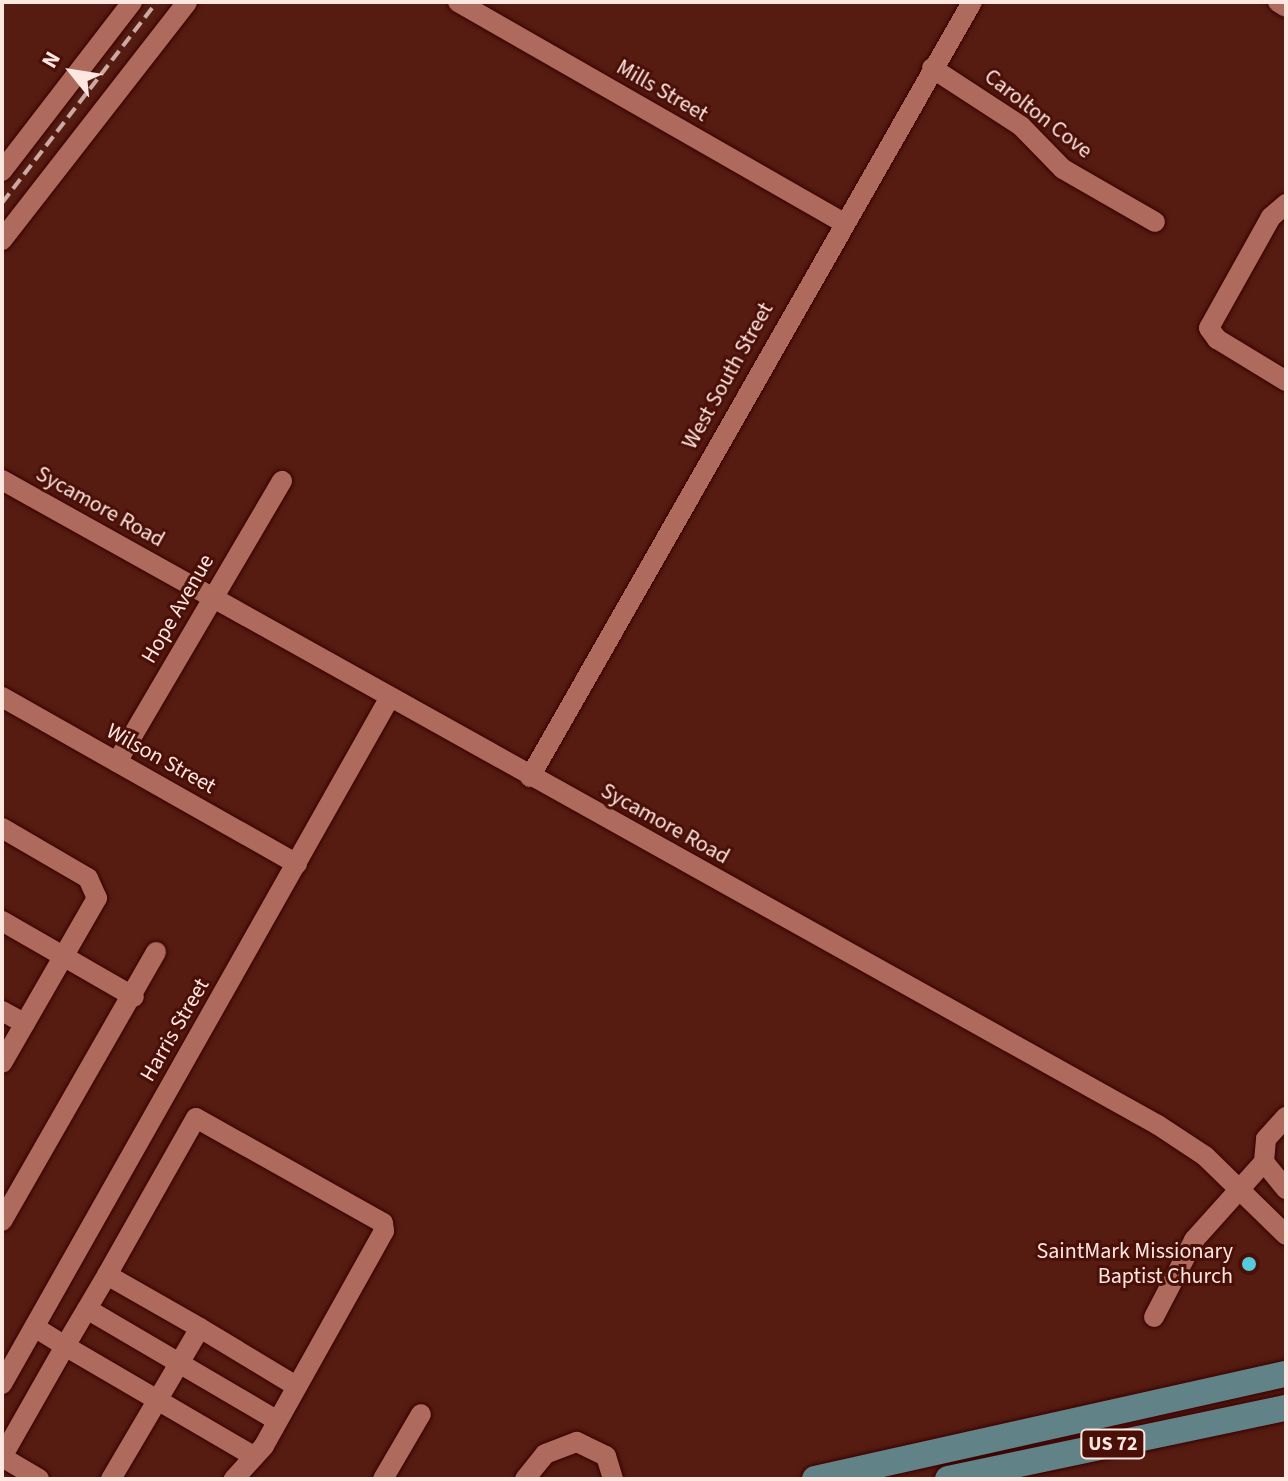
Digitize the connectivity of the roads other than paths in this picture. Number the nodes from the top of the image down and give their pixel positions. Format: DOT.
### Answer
graph roads {
  1 [pos="132,2"];
  2 [pos="187,2"];
  3 [pos="458,2"];
  4 [pos="972,2"];
  5 [pos="932,68"];
  6 [pos="2,171"];
  7 [pos="1286,204"];
  8 [pos="842,222"];
  9 [pos="1155,222"];
  10 [pos="2,240"];
  11 [pos="1286,381"];
  12 [pos="2,480"];
  13 [pos="282,481"];
  14 [pos="212,598"];
  15 [pos="2,697"];
  16 [pos="389,699"];
  17 [pos="117,762"];
  18 [pos="530,777"];
  19 [pos="2,828"];
  20 [pos="297,864"];
  21 [pos="2,921"];
  22 [pos="156,952"];
  23 [pos="65,957"];
  24 [pos="134,997"];
  25 [pos="2,1011"];
  26 [pos="25,1024"];
  27 [pos="2,1063"];
  28 [pos="164,1099"];
  29 [pos="1286,1117"];
  30 [pos="196,1118"];
  31 [pos="1264,1162"];
  32 [pos="1286,1189"];
  33 [pos="1242,1190"];
  34 [pos="2,1221"];
  35 [pos="1286,1235"];
  36 [pos="107,1275"];
  37 [pos="87,1309"];
  38 [pos="1154,1317"];
  39 [pos="34,1327"];
  40 [pos="200,1328"];
  41 [pos="65,1346"];
  42 [pos="179,1364"];
  43 [pos="1286,1374"];
  44 [pos="2,1384"];
  45 [pos="296,1386"];
  46 [pos="158,1400"];
  47 [pos="1286,1408"];
  48 [pos="421,1414"];
  49 [pos="276,1420"];
  50 [pos="948,1450"];
  51 [pos="253,1456"];
  52 [pos="2,1457"];
  53 [pos="951,1478"];
  54 [pos="39,1479"];
  55 [pos="111,1479"];
  56 [pos="234,1479"];
  57 [pos="383,1479"];
  58 [pos="525,1479"];
  59 [pos="613,1479"];
  60 [pos="815,1479"];
  1 -- 6 [label="street"];
  2 -- 10 [label="street"];
  3 -- 8 [label="street, Mills Street"];
  4 -- 5 [label="street, West South Street"];
  5 -- 8 [label="street, West South Street"];
  5 -- 9 [label="street, Carolton Cove"];
  7 -- 11 [label="street"];
  8 -- 18 [label="street, West South Street"];
  12 -- 14 [label="street, Sycamore Road"];
  13 -- 14 [label="street, Hope Avenue"];
  14 -- 16 [label="street, Sycamore Road"];
  14 -- 17 [label="street, Hope Avenue"];
  15 -- 17 [label="street, Wilson Street"];
  16 -- 18 [label="street, Sycamore Road"];
  16 -- 20 [label="street, Harris Street"];
  17 -- 20 [label="street, Wilson Street"];
  18 -- 33 [label="street, Sycamore Road"];
  19 -- 23 [label="street"];
  20 -- 28 [label="street, Harris Street"];
  21 -- 23 [label="street"];
  22 -- 24 [label="street"];
  23 -- 24 [label="street"];
  23 -- 26 [label="street"];
  24 -- 34 [label="street"];
  25 -- 26 [label="street"];
  26 -- 27 [label="street"];
  28 -- 30 [label="street"];
  28 -- 39 [label="street, Harris Street"];
  29 -- 31 [label="street"];
  30 -- 36 [label="street"];
  30 -- 45 [label="street"];
  31 -- 32 [label="street"];
  31 -- 33 [label="street"];
  33 -- 35 [label="street, Sycamore Road"];
  33 -- 38 [label="street"];
  36 -- 37 [label="street"];
  36 -- 40 [label="street"];
  37 -- 41 [label="street"];
  37 -- 42 [label="street"];
  39 -- 41 [label="street"];
  39 -- 44 [label="street, Harris Street"];
  40 -- 42 [label="street"];
  40 -- 45 [label="street"];
  41 -- 46 [label="street"];
  41 -- 52 [label="street"];
  42 -- 46 [label="street"];
  42 -- 49 [label="street"];
  43 -- 50 [label="main road, US 72"];
  45 -- 49 [label="street"];
  46 -- 51 [label="street"];
  46 -- 55 [label="street"];
  47 -- 53 [label="main road, US 72"];
  48 -- 57 [label="street"];
  49 -- 51 [label="street"];
  50 -- 53 [label="main road"];
  50 -- 60 [label="main road, US 72"];
  51 -- 56 [label="street"];
  52 -- 54 [label="street"];
  58 -- 59 [label="street"];
}
